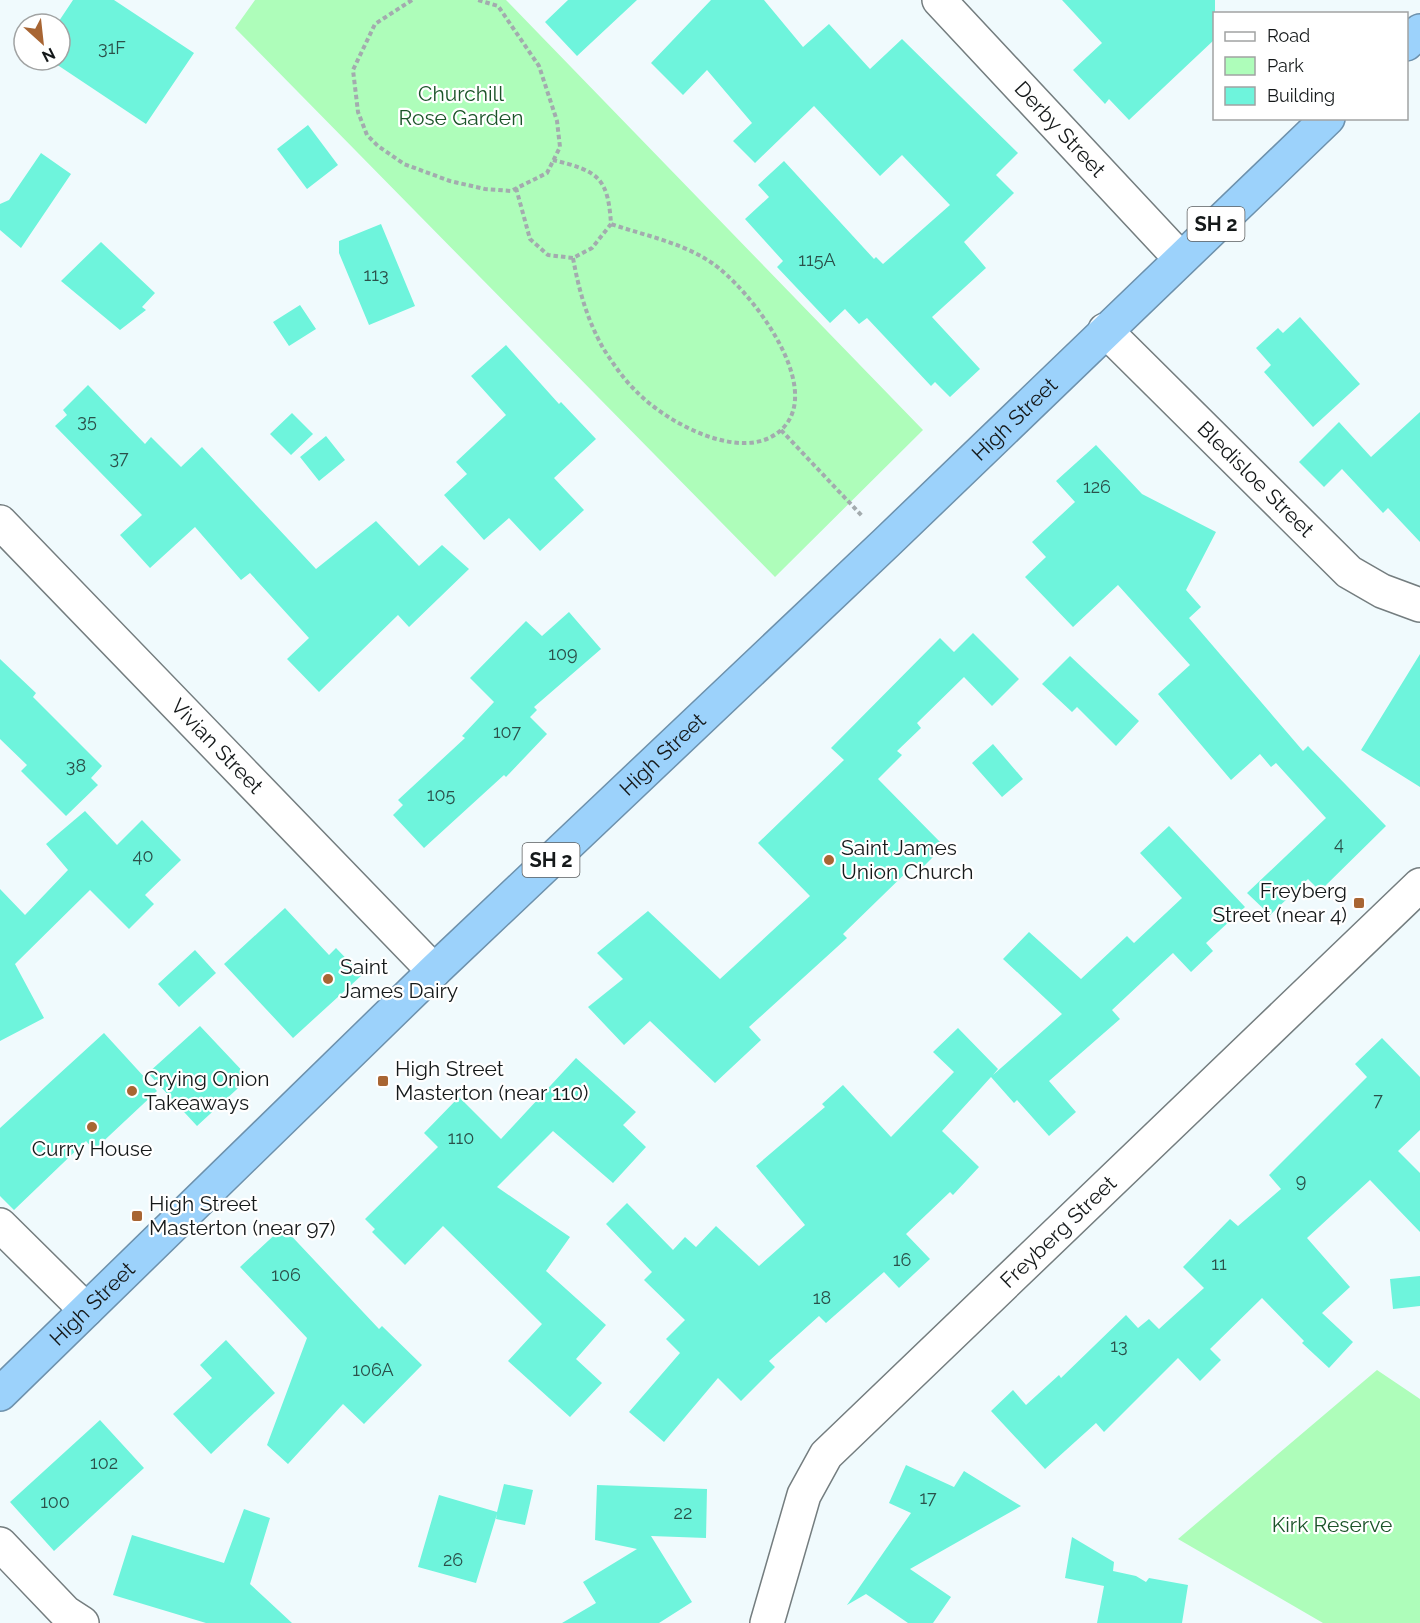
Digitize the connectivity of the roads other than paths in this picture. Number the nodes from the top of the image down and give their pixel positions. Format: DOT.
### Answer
graph roads {
  1 [pos="939,0"];
  2 [pos="1420,31"];
  3 [pos="1408,43"];
  4 [pos="1326,120"];
  5 [pos="1180,258"];
  6 [pos="1105,330"];
  7 [pos="0,522"];
  8 [pos="1420,605"];
  9 [pos="1420,885"];
  10 [pos="434,970"];
  11 [pos="0,1225"];
  12 [pos="86,1310"];
  13 [pos="0,1394"];
  14 [pos="0,1544"];
  15 [pos="82,1623"];
  16 [pos="767,1623"];
  1 -- 5 [label="street, Derby Street"];
  2 -- 3 [label="highway"];
  4 -- 5 [label="highway, High Street / SH 2"];
  5 -- 6 [label="highway, High Street / SH 2"];
  6 -- 8 [label="street, Bledisloe Street"];
  6 -- 10 [label="highway, High Street / SH 2"];
  7 -- 10 [label="street, Vivian Street"];
  9 -- 16 [label="street, Freyberg Street"];
  10 -- 12 [label="highway, High Street / SH 2"];
  11 -- 12 [label="street"];
  12 -- 13 [label="highway, High Street / SH 2"];
  14 -- 15 [label="street"];
}
